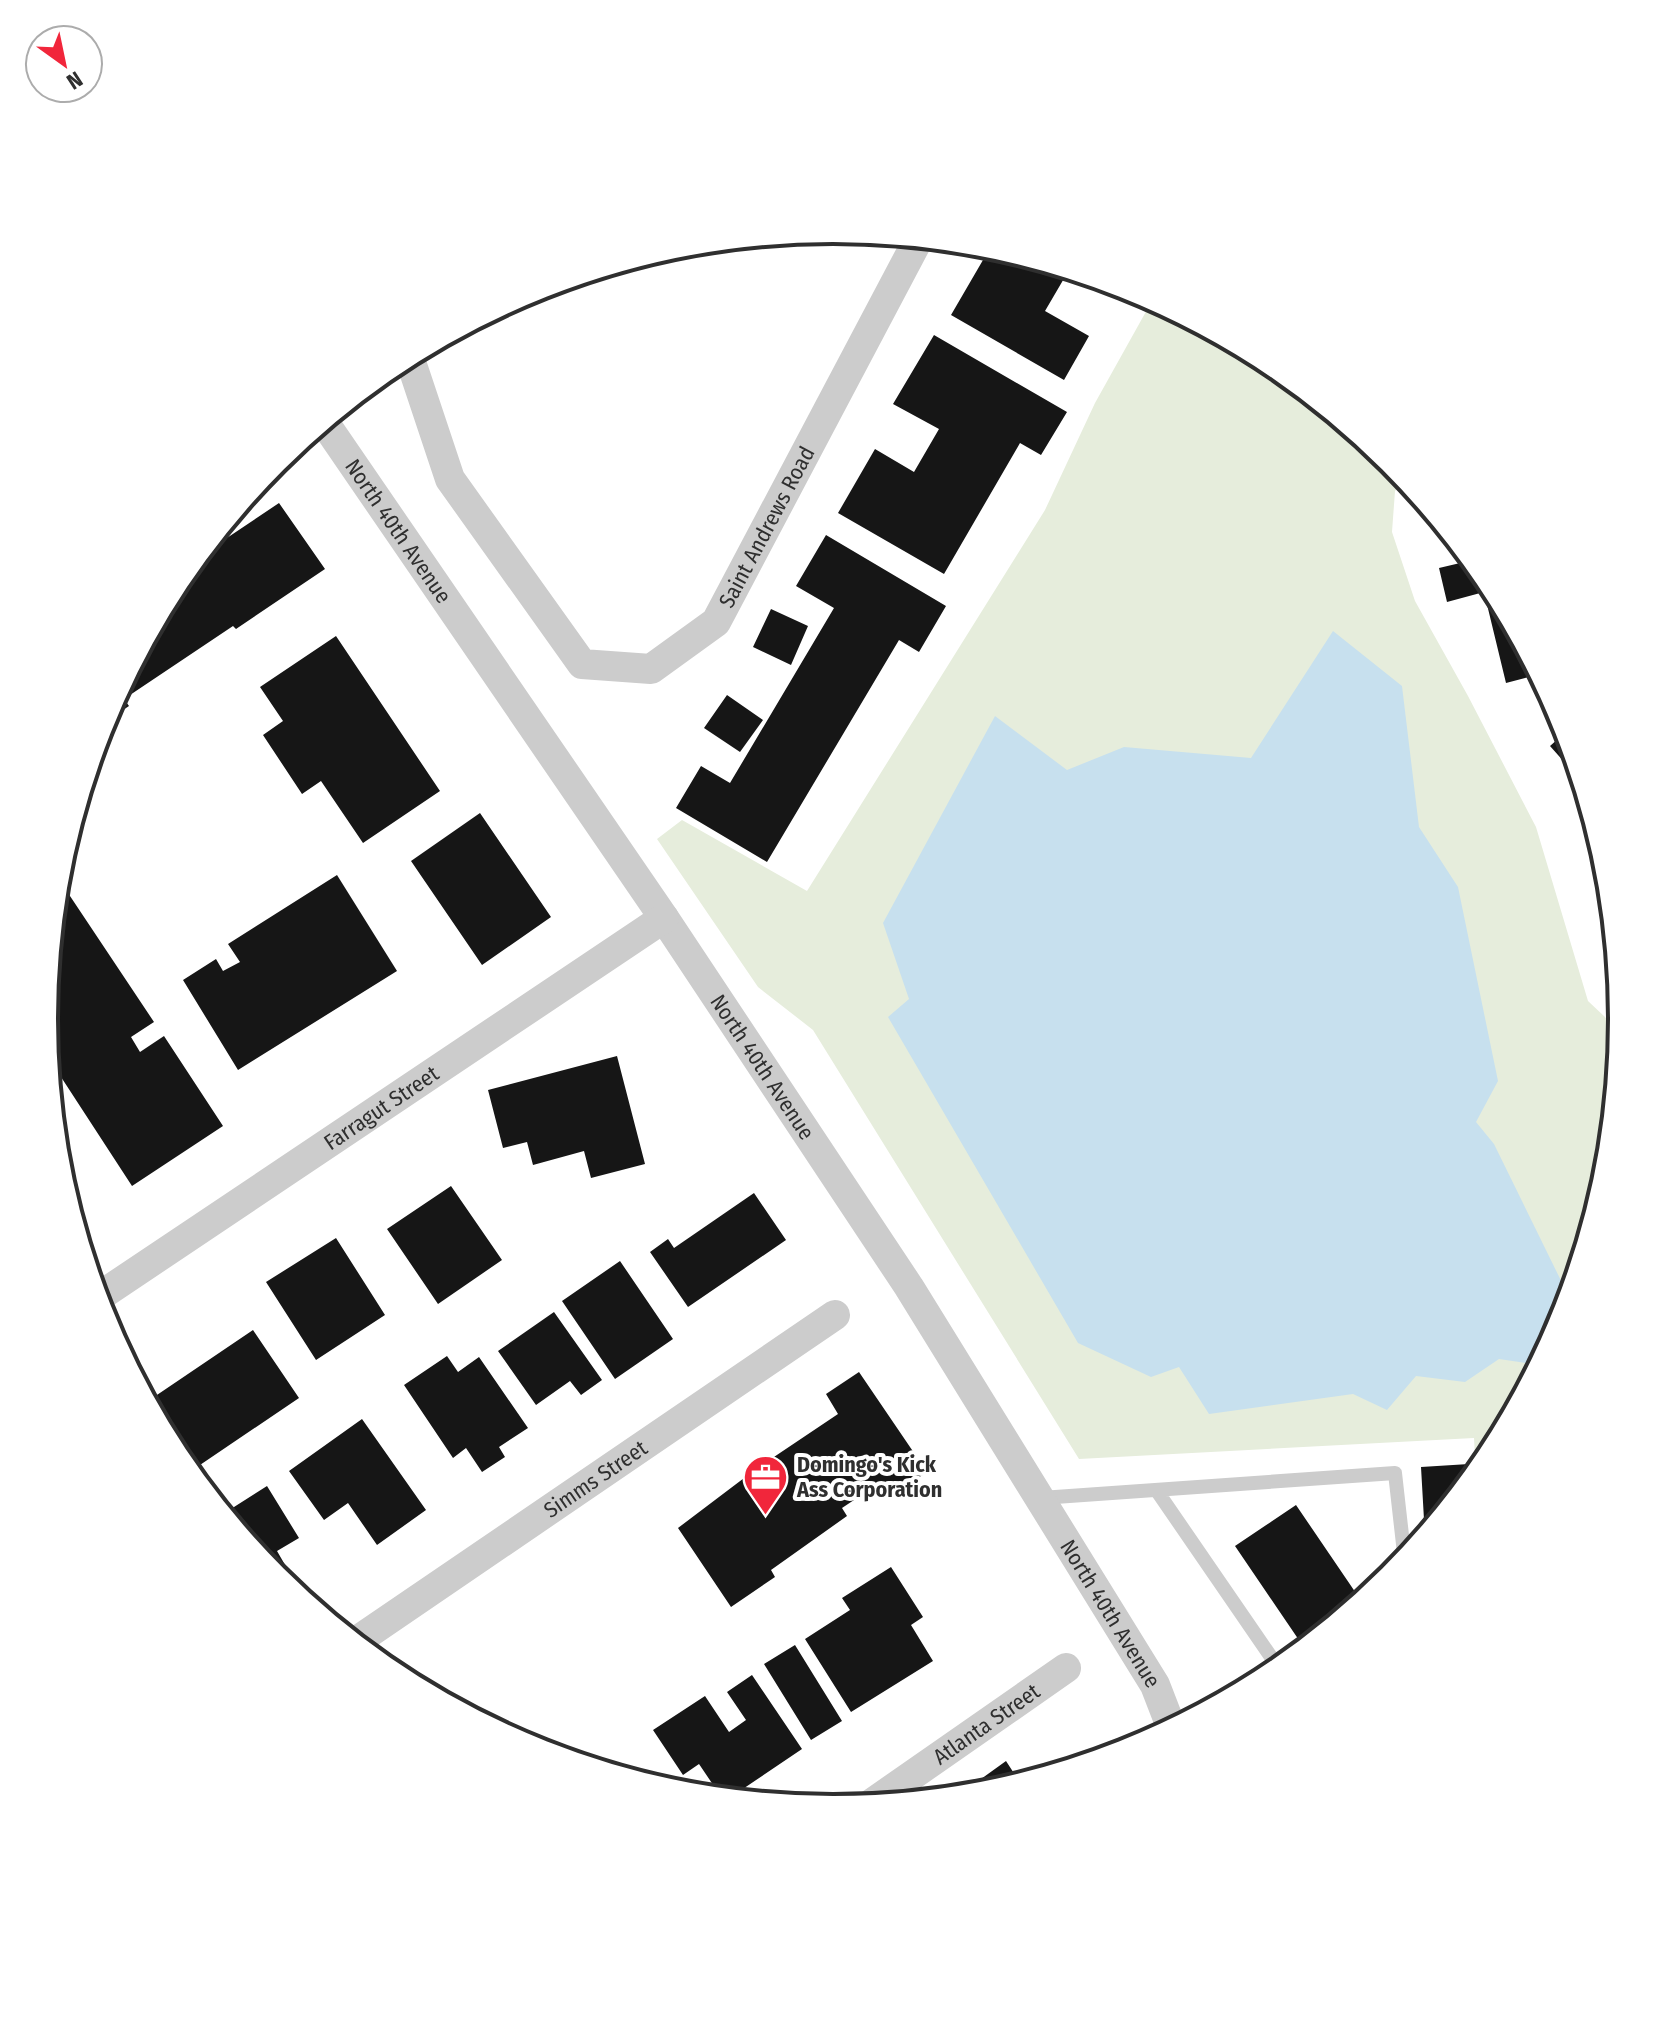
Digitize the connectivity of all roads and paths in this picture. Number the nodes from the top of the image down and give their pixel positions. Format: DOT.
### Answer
graph roads {
  1 [pos="913,249"];
  2 [pos="413,369"];
  3 [pos="329,430"];
  4 [pos="664,918"];
  5 [pos="107,1291"];
  6 [pos="835,1315"];
  7 [pos="1157,1491"];
  8 [pos="1040,1498"];
  9 [pos="1403,1546"];
  10 [pos="363,1637"];
  11 [pos="1272,1658"];
  12 [pos="1066,1668"];
  13 [pos="1168,1719"];
  14 [pos="887,1793"];
  1 -- 2 [label="street, Saint Andrews Road"];
  3 -- 4 [label="street, North 40th Avenue"];
  4 -- 5 [label="street, Farragut Street"];
  4 -- 8 [label="street, North 40th Avenue"];
  6 -- 10 [label="street, Simms Street"];
  7 -- 8 [label="lane"];
  7 -- 9 [label="lane"];
  7 -- 11 [label="lane"];
  8 -- 13 [label="street, North 40th Avenue"];
  12 -- 14 [label="street, Atlanta Street"];
}
